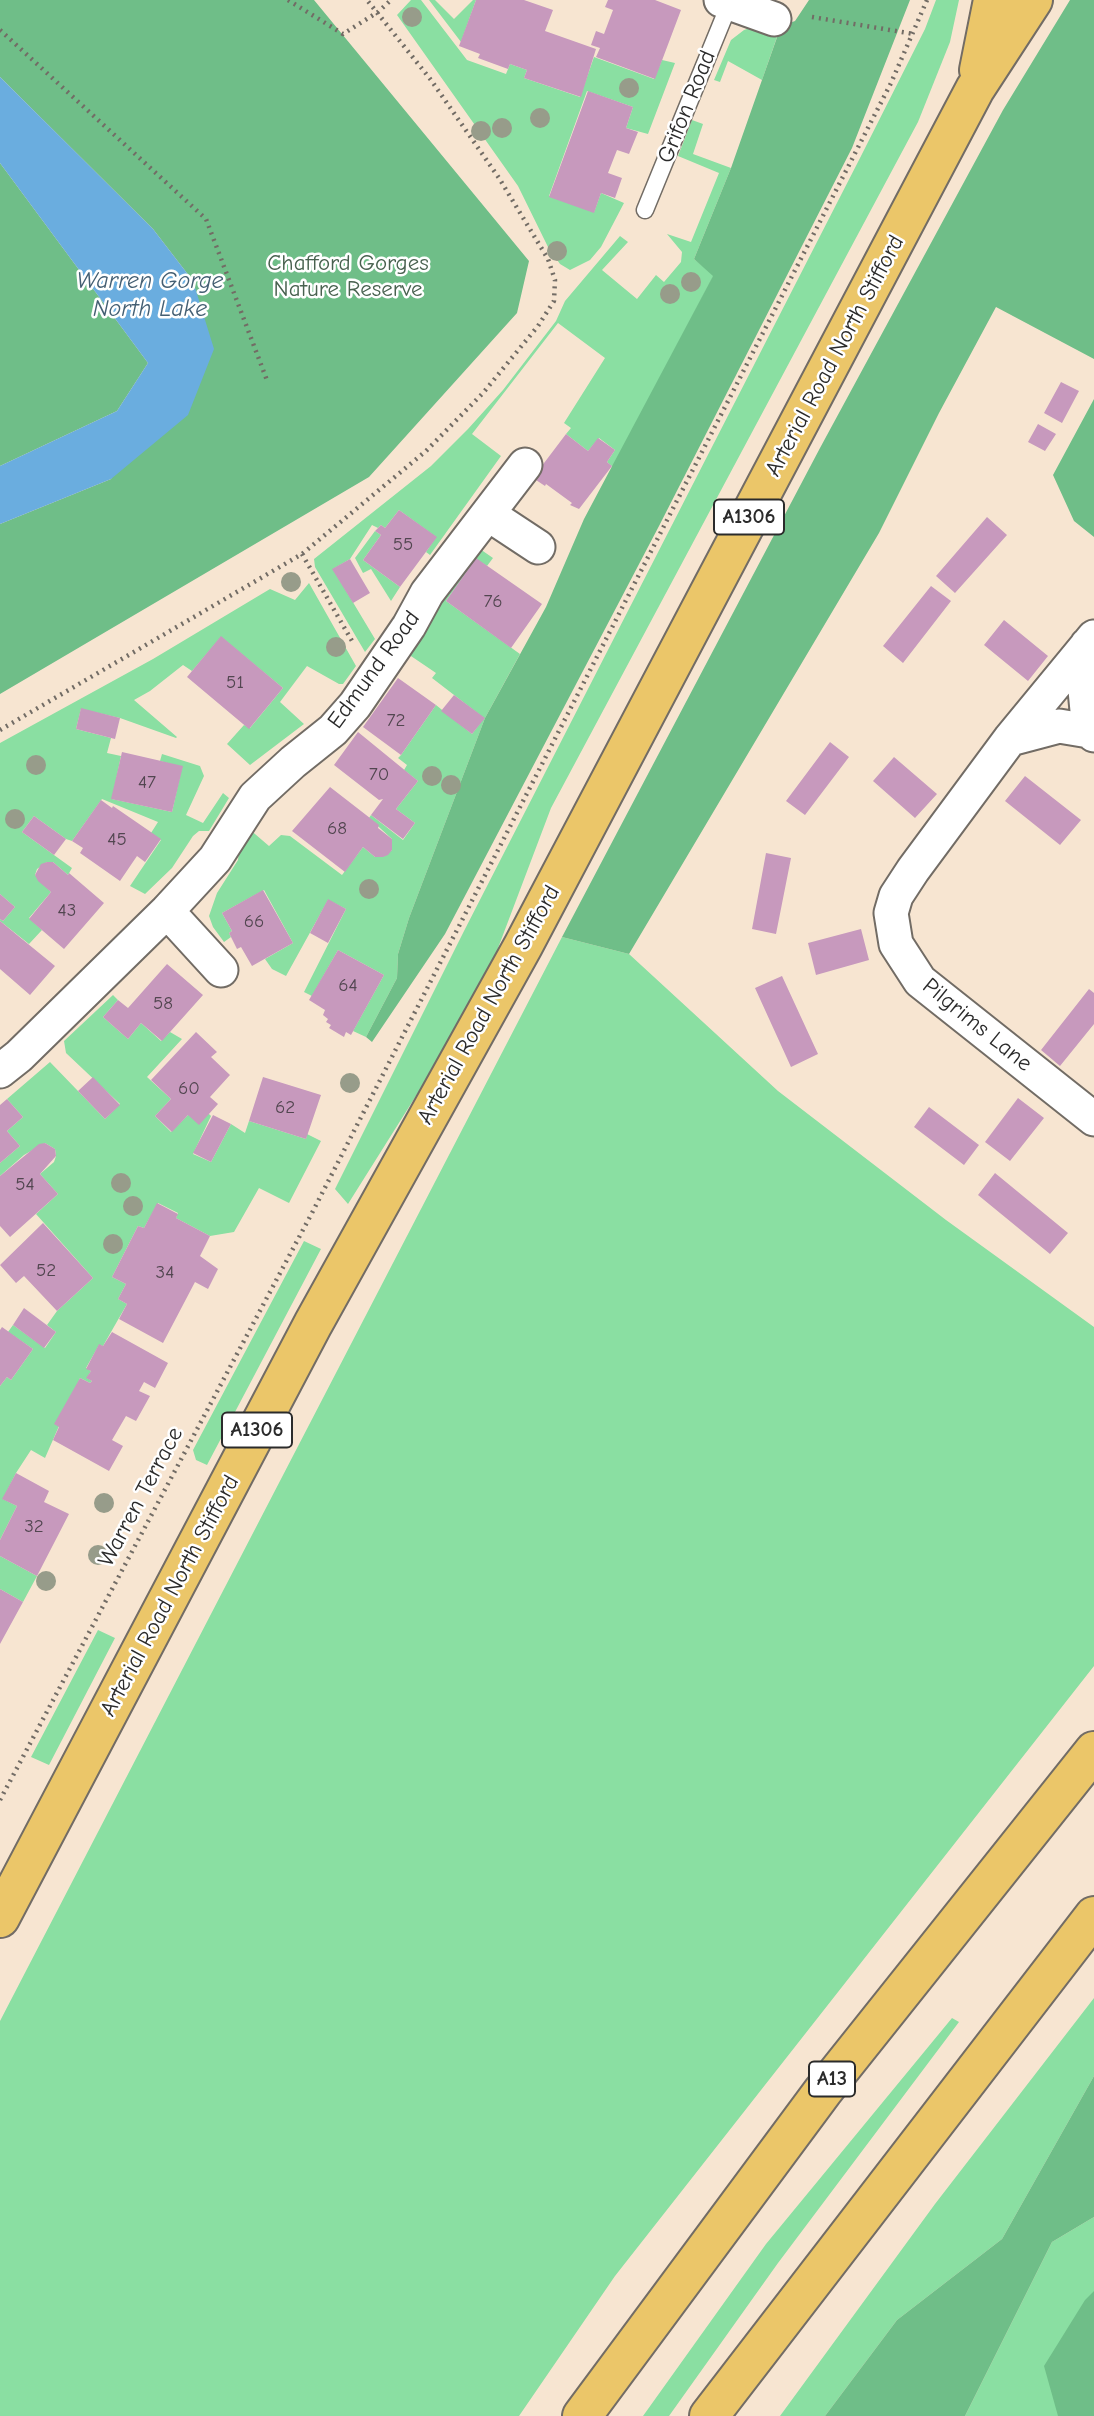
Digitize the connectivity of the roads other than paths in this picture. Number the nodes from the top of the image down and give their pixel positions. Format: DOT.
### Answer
graph roads {
  1 [pos="993,0"];
  2 [pos="1034,0"];
  3 [pos="727,1"];
  4 [pos="774,19"];
  5 [pos="975,89"];
  6 [pos="645,210"];
  7 [pos="525,465"];
  8 [pos="488,514"];
  9 [pos="538,547"];
  10 [pos="1091,641"];
  11 [pos="1092,733"];
  12 [pos="1010,739"];
  13 [pos="167,911"];
  14 [pos="221,970"];
  15 [pos="0,1071"];
  16 [pos="1094,1119"];
  17 [pos="1094,1751"];
  18 [pos="1094,1916"];
  19 [pos="0,1918"];
  20 [pos="582,2416"];
  21 [pos="709,2416"];
  1 -- 5 [label="main road, Arterial Road North Stifford / A1306"];
  2 -- 5 [label="main road, Arterial Road North Stifford / A1306"];
  3 -- 4 [label="street, Grifon Road"];
  3 -- 6 [label="lane, Grifon Road"];
  5 -- 19 [label="main road, Arterial Road North Stifford / A1306"];
  7 -- 8 [label="street, Edmund Road"];
  8 -- 9 [label="street"];
  8 -- 13 [label="street, Edmund Road"];
  10 -- 11 [label="street, Pilgrims Lane"];
  10 -- 12 [label="street, Pilgrims Lane"];
  11 -- 12 [label="street, Pilgrims Lane"];
  12 -- 16 [label="street, Pilgrims Lane"];
  13 -- 14 [label="street"];
  13 -- 15 [label="street, Edmund Road"];
  17 -- 20 [label="main road, A13"];
  18 -- 21 [label="main road"];
}
